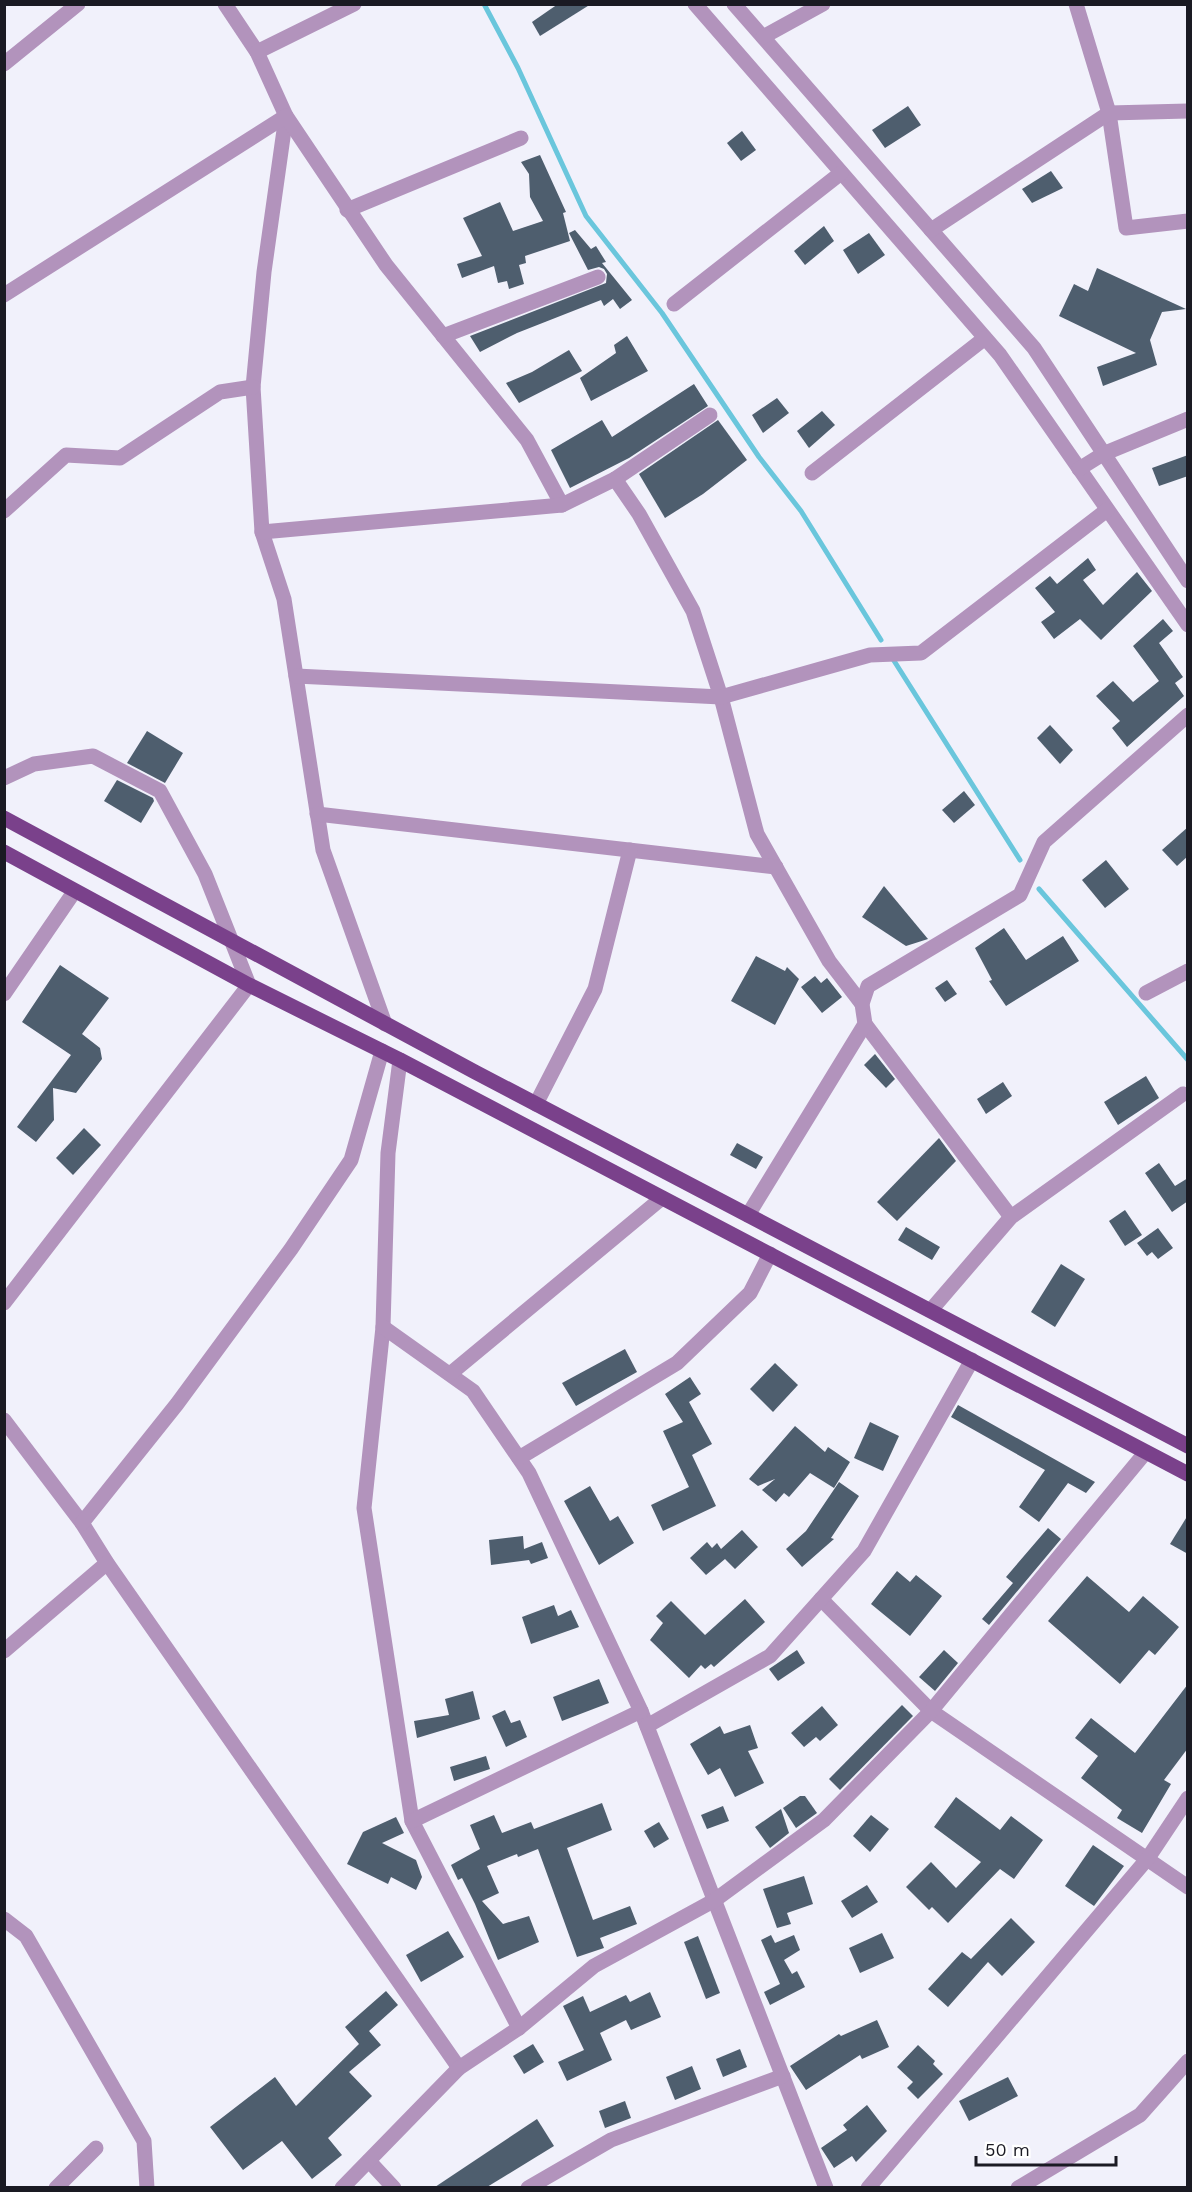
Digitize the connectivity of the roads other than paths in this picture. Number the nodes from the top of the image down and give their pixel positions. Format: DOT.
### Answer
graph roads {
  1 [pos="78,4"];
  2 [pos="225,4"];
  3 [pos="354,4"];
  4 [pos="695,4"];
  5 [pos="734,4"];
  6 [pos="823,4"];
  7 [pos="1076,4"];
  8 [pos="763,37"];
  9 [pos="257,52"];
  10 [pos="4,64"];
  11 [pos="1188,111"];
  12 [pos="1108,113"];
  13 [pos="286,116"];
  14 [pos="521,138"];
  15 [pos="842,173"];
  16 [pos="347,210"];
  17 [pos="1188,221"];
  18 [pos="931,230"];
  19 [pos="598,277"];
  20 [pos="4,295"];
  21 [pos="674,304"];
  22 [pos="443,336"];
  23 [pos="985,338"];
  24 [pos="253,387"];
  25 [pos="710,415"];
  26 [pos="1188,419"];
  27 [pos="1103,454"];
  28 [pos="1079,469"];
  29 [pos="812,473"];
  30 [pos="615,479"];
  31 [pos="562,505"];
  32 [pos="1107,510"];
  33 [pos="4,511"];
  34 [pos="262,532"];
  35 [pos="1188,581"];
  36 [pos="1188,625"];
  37 [pos="296,676"];
  38 [pos="721,697"];
  39 [pos="1188,715"];
  40 [pos="4,778"];
  41 [pos="317,814"];
  42 [pos="4,818"];
  43 [pos="630,850"];
  44 [pos="4,852"];
  45 [pos="776,867"];
  46 [pos="74,892"];
  47 [pos="231,940"];
  48 [pos="1188,971"];
  49 [pos="249,985"];
  50 [pos="1146,993"];
  51 [pos="4,994"];
  52 [pos="862,1004"];
  53 [pos="385,1024"];
  54 [pos="865,1024"];
  55 [pos="382,1051"];
  56 [pos="400,1060"];
  57 [pos="1183,1094"];
  58 [pos="536,1104"];
  59 [pos="662,1197"];
  60 [pos="748,1215"];
  61 [pos="1011,1217"];
  62 [pos="770,1254"];
  63 [pos="4,1303"];
  64 [pos="931,1310"];
  65 [pos="383,1328"];
  66 [pos="972,1360"];
  67 [pos="450,1374"];
  68 [pos="4,1420"];
  69 [pos="1188,1446"];
  70 [pos="1145,1453"];
  71 [pos="519,1458"];
  72 [pos="1188,1474"];
  73 [pos="82,1523"];
  74 [pos="107,1563"];
  75 [pos="821,1599"];
  76 [pos="4,1651"];
  77 [pos="641,1711"];
  78 [pos="930,1711"];
  79 [pos="647,1726"];
  80 [pos="1188,1798"];
  81 [pos="412,1821"];
  82 [pos="1148,1858"];
  83 [pos="1188,1887"];
  84 [pos="715,1900"];
  85 [pos="4,1919"];
  86 [pos="519,2028"];
  87 [pos="1188,2061"];
  88 [pos="459,2068"];
  89 [pos="783,2076"];
  90 [pos="96,2148"];
  91 [pos="369,2161"];
  92 [pos="56,2187"];
  93 [pos="147,2187"];
  94 [pos="342,2187"];
  95 [pos="393,2187"];
  96 [pos="528,2187"];
  97 [pos="826,2187"];
  98 [pos="867,2187"];
  99 [pos="1018,2187"];
  1 -- 10 [label="street"];
  2 -- 9 [label="street"];
  3 -- 9 [label="street"];
  4 -- 15 [label="street"];
  5 -- 8 [label="street"];
  6 -- 8 [label="street"];
  7 -- 12 [label="street"];
  8 -- 18 [label="street"];
  9 -- 13 [label="street"];
  11 -- 12 [label="street"];
  12 -- 17 [label="street"];
  12 -- 18 [label="street"];
  13 -- 16 [label="street"];
  13 -- 20 [label="street"];
  13 -- 24 [label="street"];
  14 -- 16 [label="street"];
  15 -- 21 [label="street"];
  15 -- 23 [label="street"];
  16 -- 22 [label="street"];
  18 -- 27 [label="street"];
  19 -- 22 [label="street"];
  22 -- 31 [label="street"];
  23 -- 28 [label="street"];
  23 -- 29 [label="street"];
  24 -- 33 [label="street"];
  24 -- 34 [label="street"];
  25 -- 30 [label="street"];
  26 -- 27 [label="street"];
  27 -- 28 [label="street"];
  27 -- 35 [label="street"];
  28 -- 32 [label="street"];
  30 -- 31 [label="street"];
  30 -- 38 [label="street"];
  31 -- 34 [label="street"];
  32 -- 36 [label="street"];
  32 -- 38 [label="street"];
  34 -- 37 [label="street"];
  37 -- 38 [label="street"];
  37 -- 41 [label="street"];
  38 -- 45 [label="street"];
  39 -- 52 [label="street"];
  40 -- 47 [label="street"];
  41 -- 43 [label="street"];
  41 -- 53 [label="street"];
  42 -- 47 [label="main road"];
  43 -- 45 [label="street"];
  43 -- 58 [label="street"];
  44 -- 46 [label="main road"];
  45 -- 52 [label="street"];
  46 -- 49 [label="main road"];
  46 -- 51 [label="street"];
  47 -- 49 [label="street"];
  47 -- 53 [label="main road"];
  48 -- 50 [label="street"];
  49 -- 55 [label="main road"];
  49 -- 63 [label="street"];
  52 -- 54 [label="street"];
  53 -- 58 [label="main road"];
  54 -- 60 [label="street"];
  54 -- 61 [label="street"];
  55 -- 56 [label="main road"];
  55 -- 73 [label="street"];
  56 -- 59 [label="main road"];
  56 -- 65 [label="street"];
  57 -- 61 [label="street"];
  58 -- 60 [label="main road"];
  59 -- 62 [label="main road"];
  59 -- 67 [label="street"];
  60 -- 64 [label="main road"];
  61 -- 64 [label="street"];
  62 -- 66 [label="main road"];
  62 -- 71 [label="street"];
  64 -- 69 [label="main road"];
  65 -- 67 [label="street"];
  65 -- 81 [label="street"];
  66 -- 70 [label="main road"];
  66 -- 75 [label="street"];
  67 -- 71 [label="street"];
  68 -- 73 [label="street"];
  70 -- 72 [label="main road"];
  70 -- 78 [label="street"];
  71 -- 77 [label="street"];
  73 -- 74 [label="street"];
  74 -- 76 [label="street"];
  74 -- 88 [label="street"];
  75 -- 78 [label="street"];
  75 -- 79 [label="street"];
  77 -- 79 [label="street"];
  77 -- 81 [label="street"];
  78 -- 82 [label="street"];
  78 -- 84 [label="street"];
  79 -- 84 [label="street"];
  80 -- 82 [label="street"];
  81 -- 86 [label="street"];
  82 -- 83 [label="street"];
  82 -- 98 [label="street"];
  84 -- 86 [label="street"];
  84 -- 89 [label="street"];
  85 -- 93 [label="street"];
  86 -- 88 [label="street"];
  87 -- 99 [label="street"];
  88 -- 91 [label="street"];
  89 -- 96 [label="street"];
  89 -- 97 [label="street"];
  90 -- 92 [label="street"];
  91 -- 94 [label="street"];
  91 -- 95 [label="street"];
}
